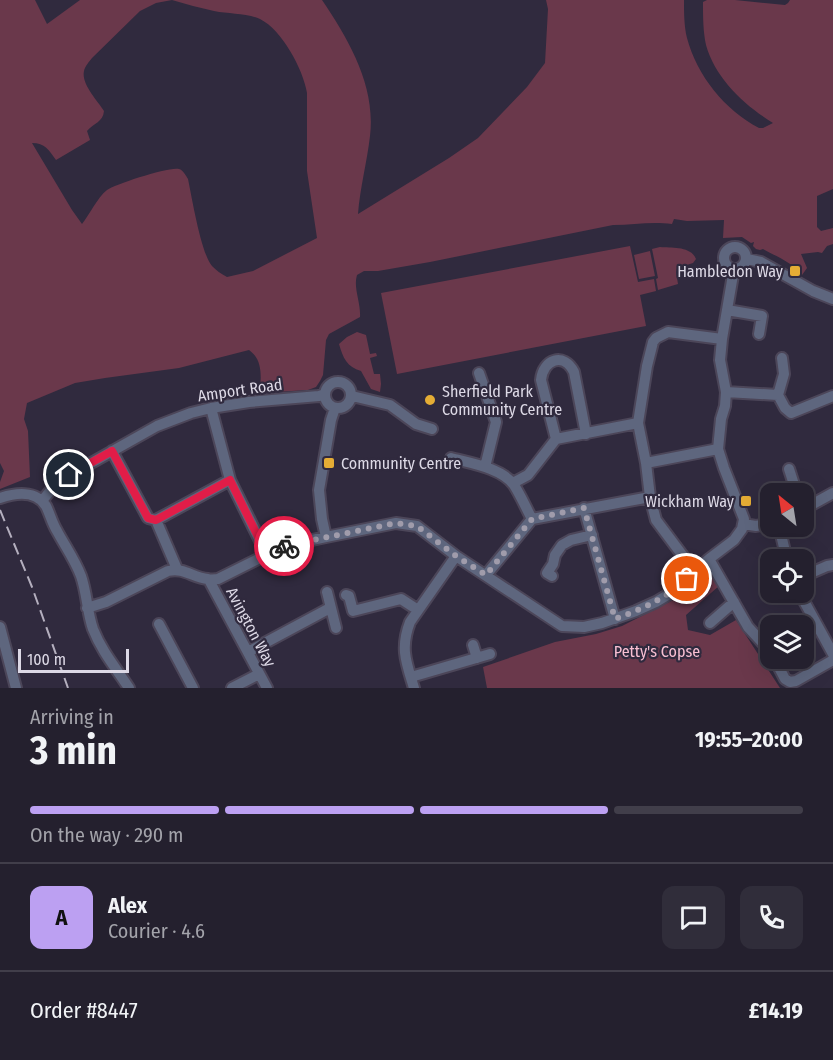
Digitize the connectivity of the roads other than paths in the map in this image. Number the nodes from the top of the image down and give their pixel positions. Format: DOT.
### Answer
graph roads {
  1 [pos="747,259"];
  2 [pos="734,269"];
  3 [pos="833,298"];
  4 [pos="727,310"];
  5 [pos="759,334"];
  6 [pos="722,339"];
  7 [pos="782,358"];
  8 [pos="479,373"];
  9 [pos="726,392"];
  10 [pos="325,394"];
  11 [pos="778,395"];
  12 [pos="352,396"];
  13 [pos="833,396"];
  14 [pos="211,408"];
  15 [pos="335,408"];
  16 [pos="638,423"];
  17 [pos="432,429"];
  18 [pos="586,434"];
  19 [pos="556,439"];
  20 [pos="718,449"];
  21 [pos="112,451"];
  22 [pos="451,458"];
  23 [pos="646,463"];
  24 [pos="484,467"];
  25 [pos="789,469"];
  26 [pos="230,480"];
  27 [pos="513,483"];
  28 [pos="793,483"];
  29 [pos="833,494"];
  30 [pos="650,497"];
  31 [pos="0,498"];
  32 [pos="42,501"];
  33 [pos="814,503"];
  34 [pos="584,508"];
  35 [pos="532,519"];
  36 [pos="156,520"];
  37 [pos="743,524"];
  38 [pos="760,525"];
  39 [pos="592,535"];
  40 [pos="326,537"];
  41 [pos="267,555"];
  42 [pos="456,556"];
  43 [pos="709,559"];
  44 [pos="833,565"];
  45 [pos="177,569"];
  46 [pos="695,572"];
  47 [pos="814,572"];
  48 [pos="486,575"];
  49 [pos="552,576"];
  50 [pos="209,580"];
  51 [pos="327,592"];
  52 [pos="346,595"];
  53 [pos="734,602"];
  54 [pos="805,603"];
  55 [pos="87,608"];
  56 [pos="330,608"];
  57 [pos="418,610"];
  58 [pos="615,619"];
  59 [pos="710,623"];
  60 [pos="159,624"];
  61 [pos="0,627"];
  62 [pos="336,628"];
  63 [pos="165,636"];
  64 [pos="760,640"];
  65 [pos="154,643"];
  66 [pos="472,645"];
  67 [pos="248,652"];
  68 [pos="490,654"];
  69 [pos="833,654"];
  70 [pos="477,658"];
  71 [pos="833,660"];
  72 [pos="780,669"];
  73 [pos="259,674"];
  74 [pos="413,683"];
  75 [pos="16,688"];
  76 [pos="129,688"];
  77 [pos="192,688"];
  78 [pos="232,688"];
  79 [pos="267,688"];
  1 -- 2 [label="street"];
  1 -- 2 [label="street"];
  1 -- 3 [label="street"];
  2 -- 4 [label="street"];
  4 -- 5 [label="street"];
  4 -- 6 [label="street"];
  6 -- 9 [label="street"];
  6 -- 16 [label="street"];
  7 -- 11 [label="street"];
  8 -- 24 [label="street"];
  9 -- 11 [label="street"];
  9 -- 20 [label="street"];
  10 -- 12 [label="street"];
  10 -- 14 [label="street, Amport Road"];
  10 -- 15 [label="street"];
  11 -- 13 [label="street"];
  12 -- 15 [label="street"];
  12 -- 17 [label="street"];
  14 -- 21 [label="street, Amport Road"];
  14 -- 26 [label="street"];
  15 -- 40 [label="street"];
  16 -- 18 [label="street"];
  16 -- 23 [label="street"];
  18 -- 19 [label="street"];
  18 -- 19 [label="street"];
  19 -- 27 [label="street"];
  20 -- 23 [label="street"];
  20 -- 37 [label="street"];
  21 -- 32 [label="street, Amport Road"];
  21 -- 36 [label="street"];
  22 -- 24 [label="street"];
  23 -- 30 [label="street"];
  24 -- 27 [label="street"];
  25 -- 28 [label="street"];
  26 -- 36 [label="street"];
  26 -- 41 [label="street"];
  27 -- 35 [label="street"];
  29 -- 33 [label="street"];
  30 -- 34 [label="street"];
  30 -- 46 [label="street"];
  31 -- 32 [label="street"];
  32 -- 55 [label="street"];
  34 -- 35 [label="street"];
  34 -- 39 [label="street"];
  35 -- 48 [label="street"];
  36 -- 45 [label="street"];
  37 -- 38 [label="street"];
  37 -- 43 [label="street"];
  39 -- 49 [label="street"];
  39 -- 58 [label="street"];
  40 -- 41 [label="street"];
  40 -- 42 [label="street"];
  41 -- 50 [label="street"];
  42 -- 48 [label="street"];
  42 -- 57 [label="street"];
  43 -- 46 [label="street"];
  43 -- 53 [label="street"];
  44 -- 47 [label="street"];
  45 -- 50 [label="street"];
  45 -- 55 [label="street"];
  46 -- 58 [label="street"];
  48 -- 58 [label="street"];
  50 -- 67 [label="street, Avington Way"];
  51 -- 56 [label="street"];
  52 -- 57 [label="street"];
  53 -- 59 [label="street"];
  53 -- 64 [label="street"];
  54 -- 69 [label="street"];
  55 -- 76 [label="street"];
  56 -- 62 [label="street"];
  56 -- 67 [label="street"];
  57 -- 74 [label="street"];
  60 -- 63 [label="street"];
  61 -- 75 [label="street"];
  63 -- 65 [label="street"];
  63 -- 77 [label="street"];
  66 -- 70 [label="street"];
  67 -- 73 [label="street, Avington Way"];
  68 -- 70 [label="street"];
  70 -- 74 [label="street"];
  71 -- 72 [label="street"];
  73 -- 78 [label="street"];
  73 -- 79 [label="street, Avington Way"];
}
